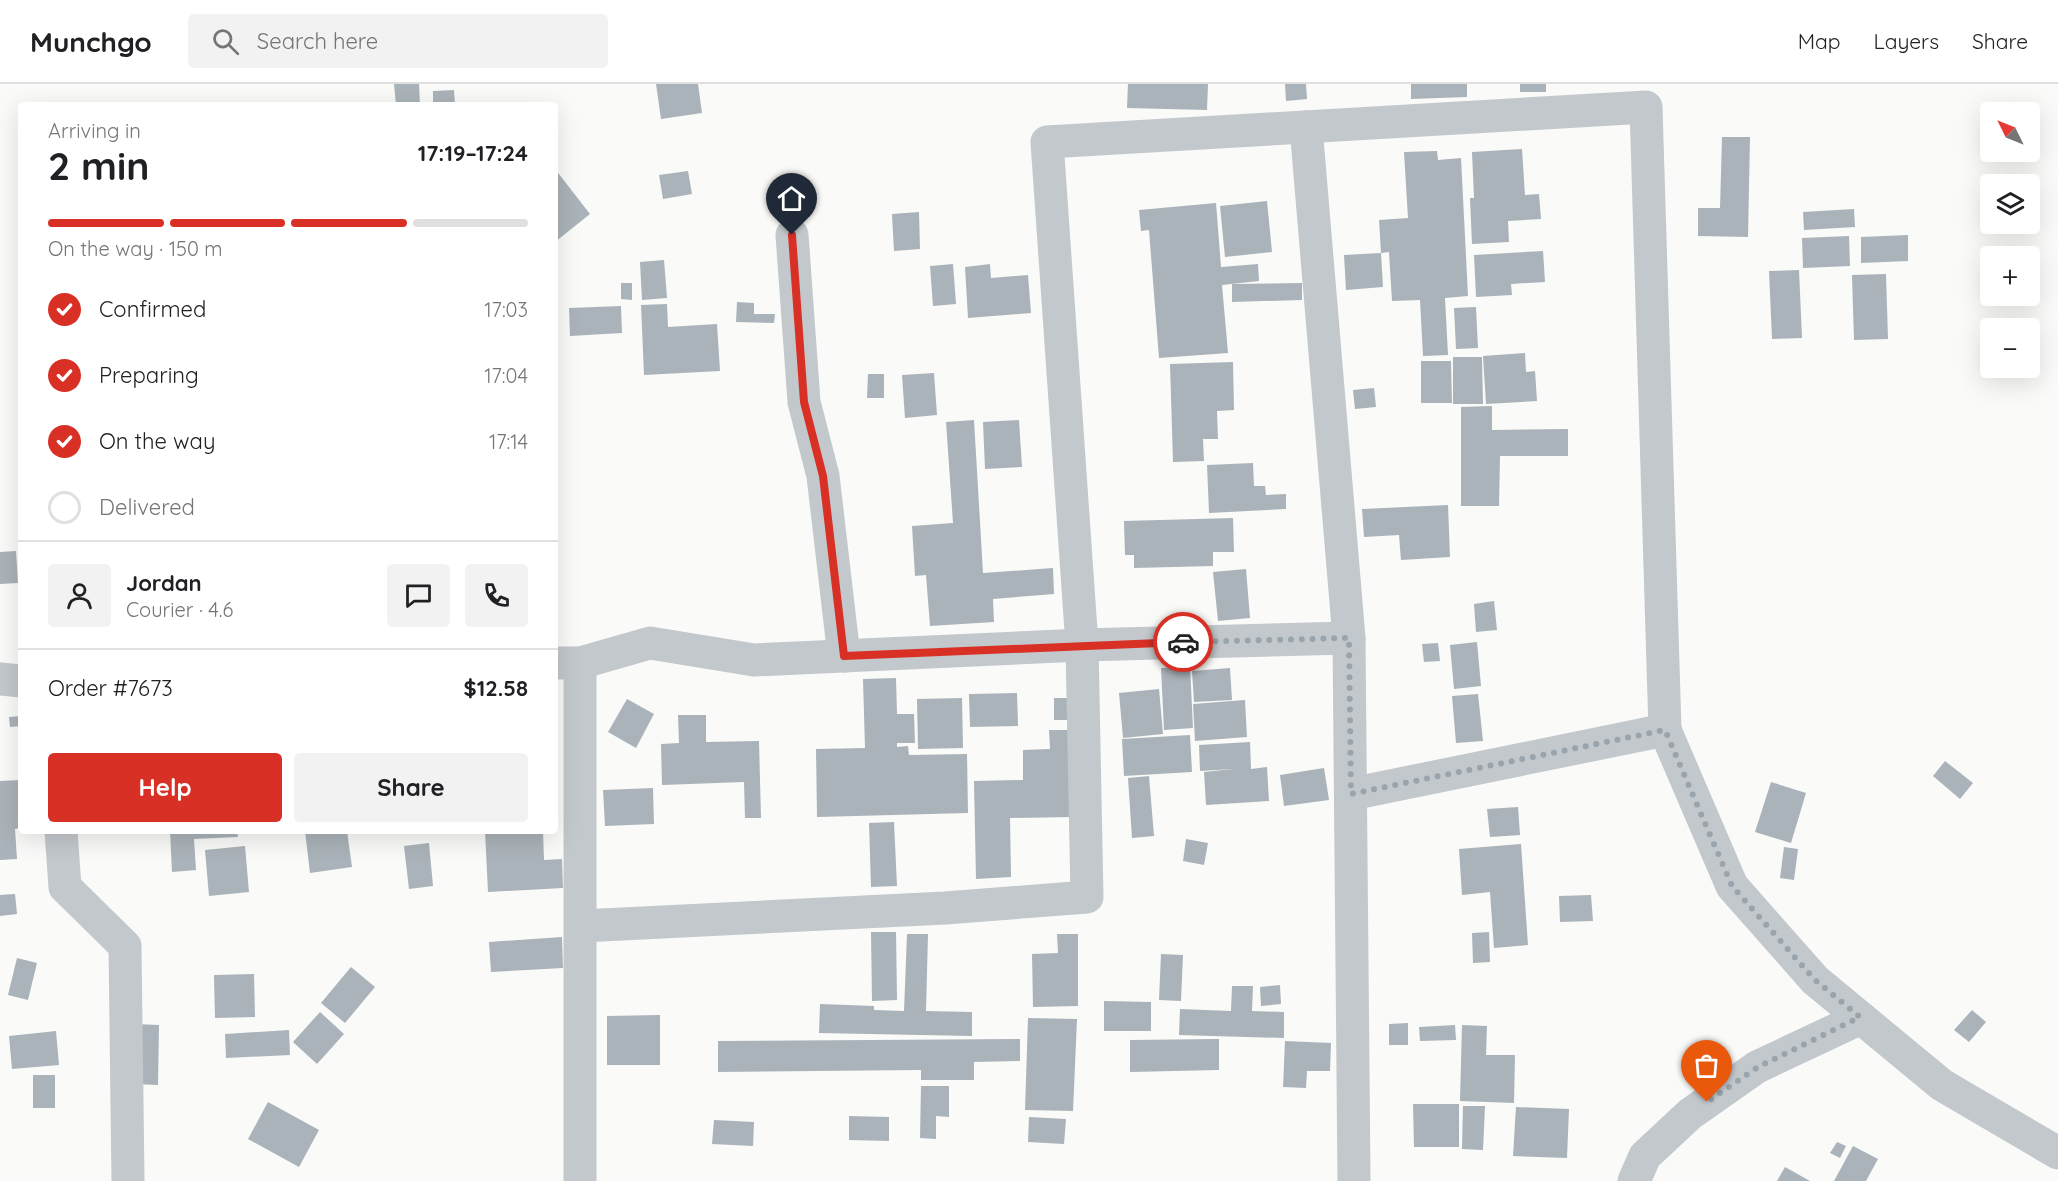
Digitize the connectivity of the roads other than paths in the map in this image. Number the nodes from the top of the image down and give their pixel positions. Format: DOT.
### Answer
graph roads {
  1 [pos="1306,127"];
  2 [pos="792,235"];
  3 [pos="1349,638"];
  4 [pos="1082,645"];
  5 [pos="844,656"];
  6 [pos="567,663"];
  7 [pos="0,679"];
  8 [pos="18,681"];
  9 [pos="1665,730"];
  10 [pos="1351,794"];
  11 [pos="61,834"];
  12 [pos="581,926"];
  13 [pos="1860,1017"];
  14 [pos="2058,1153"];
  15 [pos="128,1181"];
  16 [pos="580,1181"];
  17 [pos="1354,1181"];
  18 [pos="1634,1181"];
  1 -- 3 [label="street"];
  1 -- 4 [label="street"];
  1 -- 9 [label="street"];
  2 -- 5 [label="street"];
  3 -- 4 [label="street"];
  3 -- 10 [label="street"];
  4 -- 5 [label="street"];
  4 -- 12 [label="street"];
  5 -- 6 [label="street"];
  6 -- 12 [label="street"];
  7 -- 8 [label="street"];
  9 -- 10 [label="street"];
  9 -- 13 [label="street"];
  10 -- 17 [label="street"];
  11 -- 15 [label="street"];
  12 -- 16 [label="street"];
  13 -- 14 [label="street"];
  13 -- 18 [label="street"];
}
